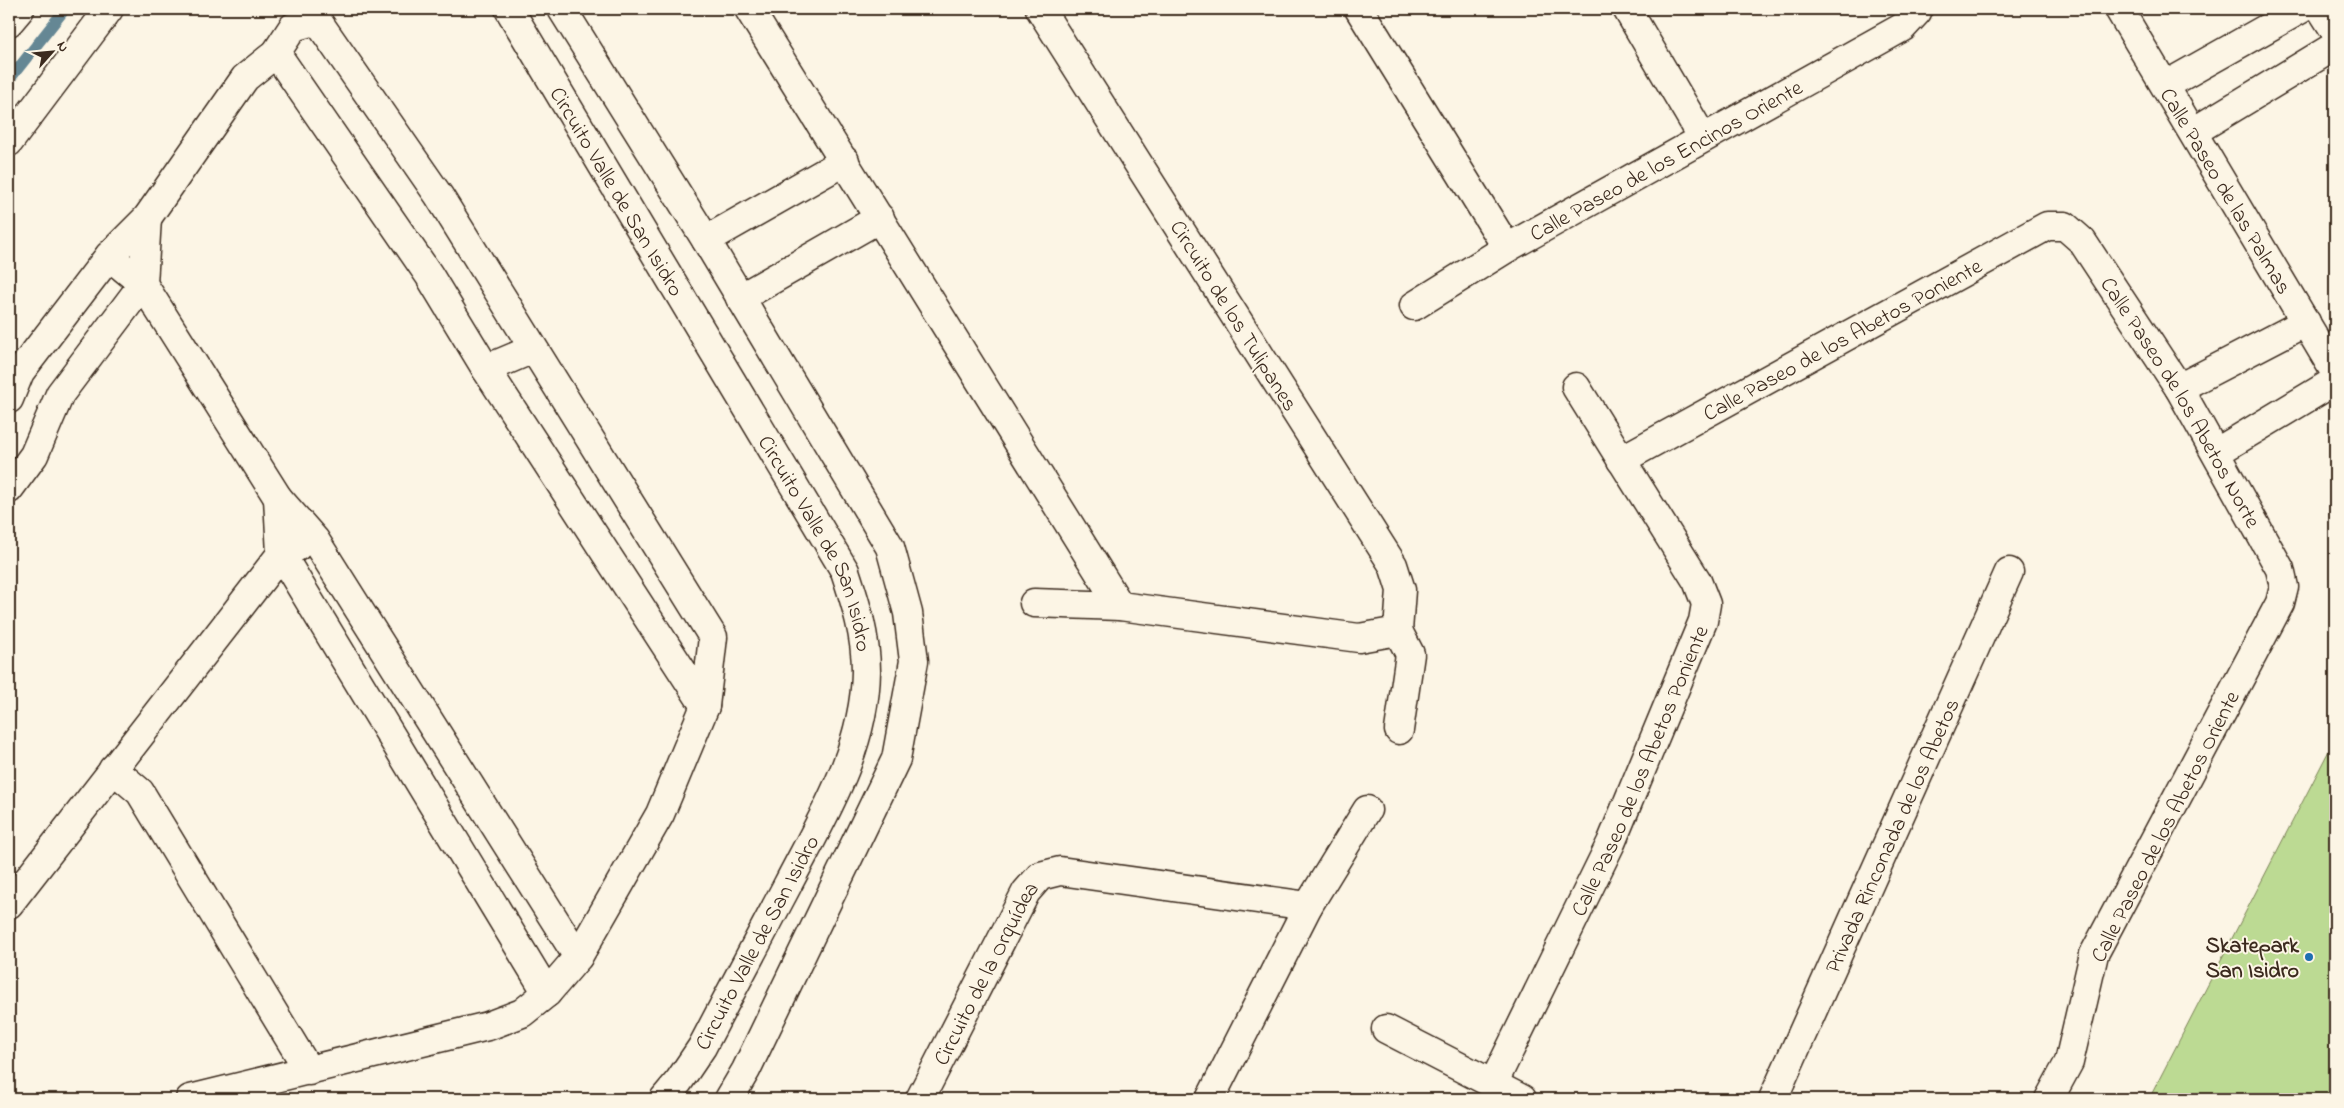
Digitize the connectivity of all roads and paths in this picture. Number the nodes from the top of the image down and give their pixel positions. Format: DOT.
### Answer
graph roads {
  1 [pos="20,9"];
  2 [pos="109,9"];
  3 [pos="509,9"];
  4 [pos="562,9"];
  5 [pos="749,9"];
  6 [pos="1040,9"];
  7 [pos="1359,9"];
  8 [pos="1627,9"];
  9 [pos="2119,9"];
  10 [pos="2301,9"];
  11 [pos="2321,9"];
  12 [pos="1917,10"];
  13 [pos="316,14"];
  14 [pos="9,22"];
  15 [pos="2335,31"];
  16 [pos="2335,46"];
  17 [pos="276,52"];
  18 [pos="2166,85"];
  19 [pos="2193,132"];
  20 [pos="1703,138"];
  21 [pos="9,142"];
  22 [pos="845,161"];
  23 [pos="147,218"];
  24 [pos="880,218"];
  25 [pos="2065,226"];
  26 [pos="706,240"];
  27 [pos="1507,248"];
  28 [pos="110,256"];
  29 [pos="143,284"];
  30 [pos="740,298"];
  31 [pos="1414,306"];
  32 [pos="2306,322"];
  33 [pos="533,349"];
  34 [pos="486,369"];
  35 [pos="2335,372"];
  36 [pos="2335,381"];
  37 [pos="1576,387"];
  38 [pos="2179,388"];
  39 [pos="9,399"];
  40 [pos="2217,452"];
  41 [pos="1621,460"];
  42 [pos="9,489"];
  43 [pos="278,498"];
  44 [pos="315,540"];
  45 [pos="281,554"];
  46 [pos="2010,572"];
  47 [pos="2284,587"];
  48 [pos="1034,603"];
  49 [pos="1120,606"];
  50 [pos="1398,631"];
  51 [pos="705,706"];
  52 [pos="1399,730"];
  53 [pos="439,737"];
  54 [pos="408,764"];
  55 [pos="113,769"];
  56 [pos="1367,810"];
  57 [pos="826,811"];
  58 [pos="862,830"];
  59 [pos="9,904"];
  60 [pos="1308,906"];
  61 [pos="578,957"];
  62 [pos="547,993"];
  63 [pos="1386,1029"];
  64 [pos="309,1071"];
  65 [pos="1492,1084"];
  66 [pos="190,1099"];
  67 [pos="664,1099"];
  68 [pos="729,1099"];
  69 [pos="920,1099"];
  70 [pos="1210,1099"];
  71 [pos="1522,1099"];
  72 [pos="1772,1099"];
  73 [pos="2049,1099"];
  1 -- 14 [label="street"];
  2 -- 21 [label="street"];
  3 -- 57 [label="street, Circuito Valle de San Isidro"];
  4 -- 26 [label="street, Circuito Valle de San Isidro"];
  5 -- 22 [label="street"];
  6 -- 50 [label="street, Circuito de los Tulipanes"];
  7 -- 27 [label="street"];
  8 -- 20 [label="street"];
  9 -- 18 [label="street, Calle Paseo de las Palmas"];
  10 -- 18 [label="street"];
  11 -- 15 [label="street"];
  12 -- 20 [label="street, Calle Paseo de los Encinos Oriente"];
  13 -- 17 [label="street"];
  13 -- 33 [label="street"];
  16 -- 19 [label="street"];
  17 -- 23 [label="street"];
  17 -- 34 [label="street"];
  18 -- 19 [label="street, Calle Paseo de las Palmas"];
  19 -- 32 [label="street, Calle Paseo de las Palmas"];
  20 -- 27 [label="street, Calle Paseo de los Encinos Oriente"];
  22 -- 24 [label="street"];
  22 -- 26 [label="street"];
  23 -- 28 [label="street"];
  23 -- 29 [label="street"];
  24 -- 30 [label="street"];
  24 -- 49 [label="street"];
  25 -- 38 [label="street, Calle Paseo de los Abetos Norte"];
  25 -- 41 [label="street, Calle Paseo de los Abetos Poniente"];
  26 -- 30 [label="street, Circuito Valle de San Isidro"];
  27 -- 31 [label="street, Calle Paseo de los Encinos Oriente"];
  28 -- 29 [label="street"];
  28 -- 39 [label="street"];
  29 -- 42 [label="street"];
  29 -- 43 [label="street"];
  30 -- 58 [label="street, Circuito Valle de San Isidro"];
  32 -- 35 [label="street, Calle Paseo de las Palmas"];
  32 -- 38 [label="street"];
  33 -- 34 [label="street"];
  33 -- 51 [label="street"];
  34 -- 51 [label="street"];
  36 -- 40 [label="street"];
  37 -- 41 [label="street, Calle Paseo de los Abetos Poniente"];
  38 -- 40 [label="street, Calle Paseo de los Abetos Norte"];
  40 -- 47 [label="street, Calle Paseo de los Abetos Norte"];
  41 -- 65 [label="street, Calle Paseo de los Abetos Poniente"];
  43 -- 44 [label="street"];
  43 -- 45 [label="street"];
  44 -- 45 [label="street"];
  44 -- 53 [label="street"];
  45 -- 54 [label="street"];
  45 -- 55 [label="street"];
  46 -- 72 [label="street, Privada Rinconada de los Abetos"];
  47 -- 73 [label="street, Calle Paseo de los Abetos Oriente"];
  48 -- 49 [label="street"];
  49 -- 50 [label="street"];
  50 -- 52 [label="street"];
  51 -- 61 [label="street"];
  53 -- 54 [label="street"];
  53 -- 61 [label="street"];
  54 -- 62 [label="street"];
  55 -- 59 [label="street"];
  55 -- 64 [label="street"];
  56 -- 60 [label="street"];
  57 -- 58 [label="street"];
  57 -- 67 [label="street, Circuito Valle de San Isidro"];
  58 -- 68 [label="street, Circuito Valle de San Isidro"];
  60 -- 69 [label="street, Circuito de la Orquídea"];
  60 -- 70 [label="street"];
  61 -- 62 [label="street"];
  62 -- 64 [label="street"];
  63 -- 65 [label="street"];
  64 -- 66 [label="street"];
  65 -- 71 [label="street"];
}
